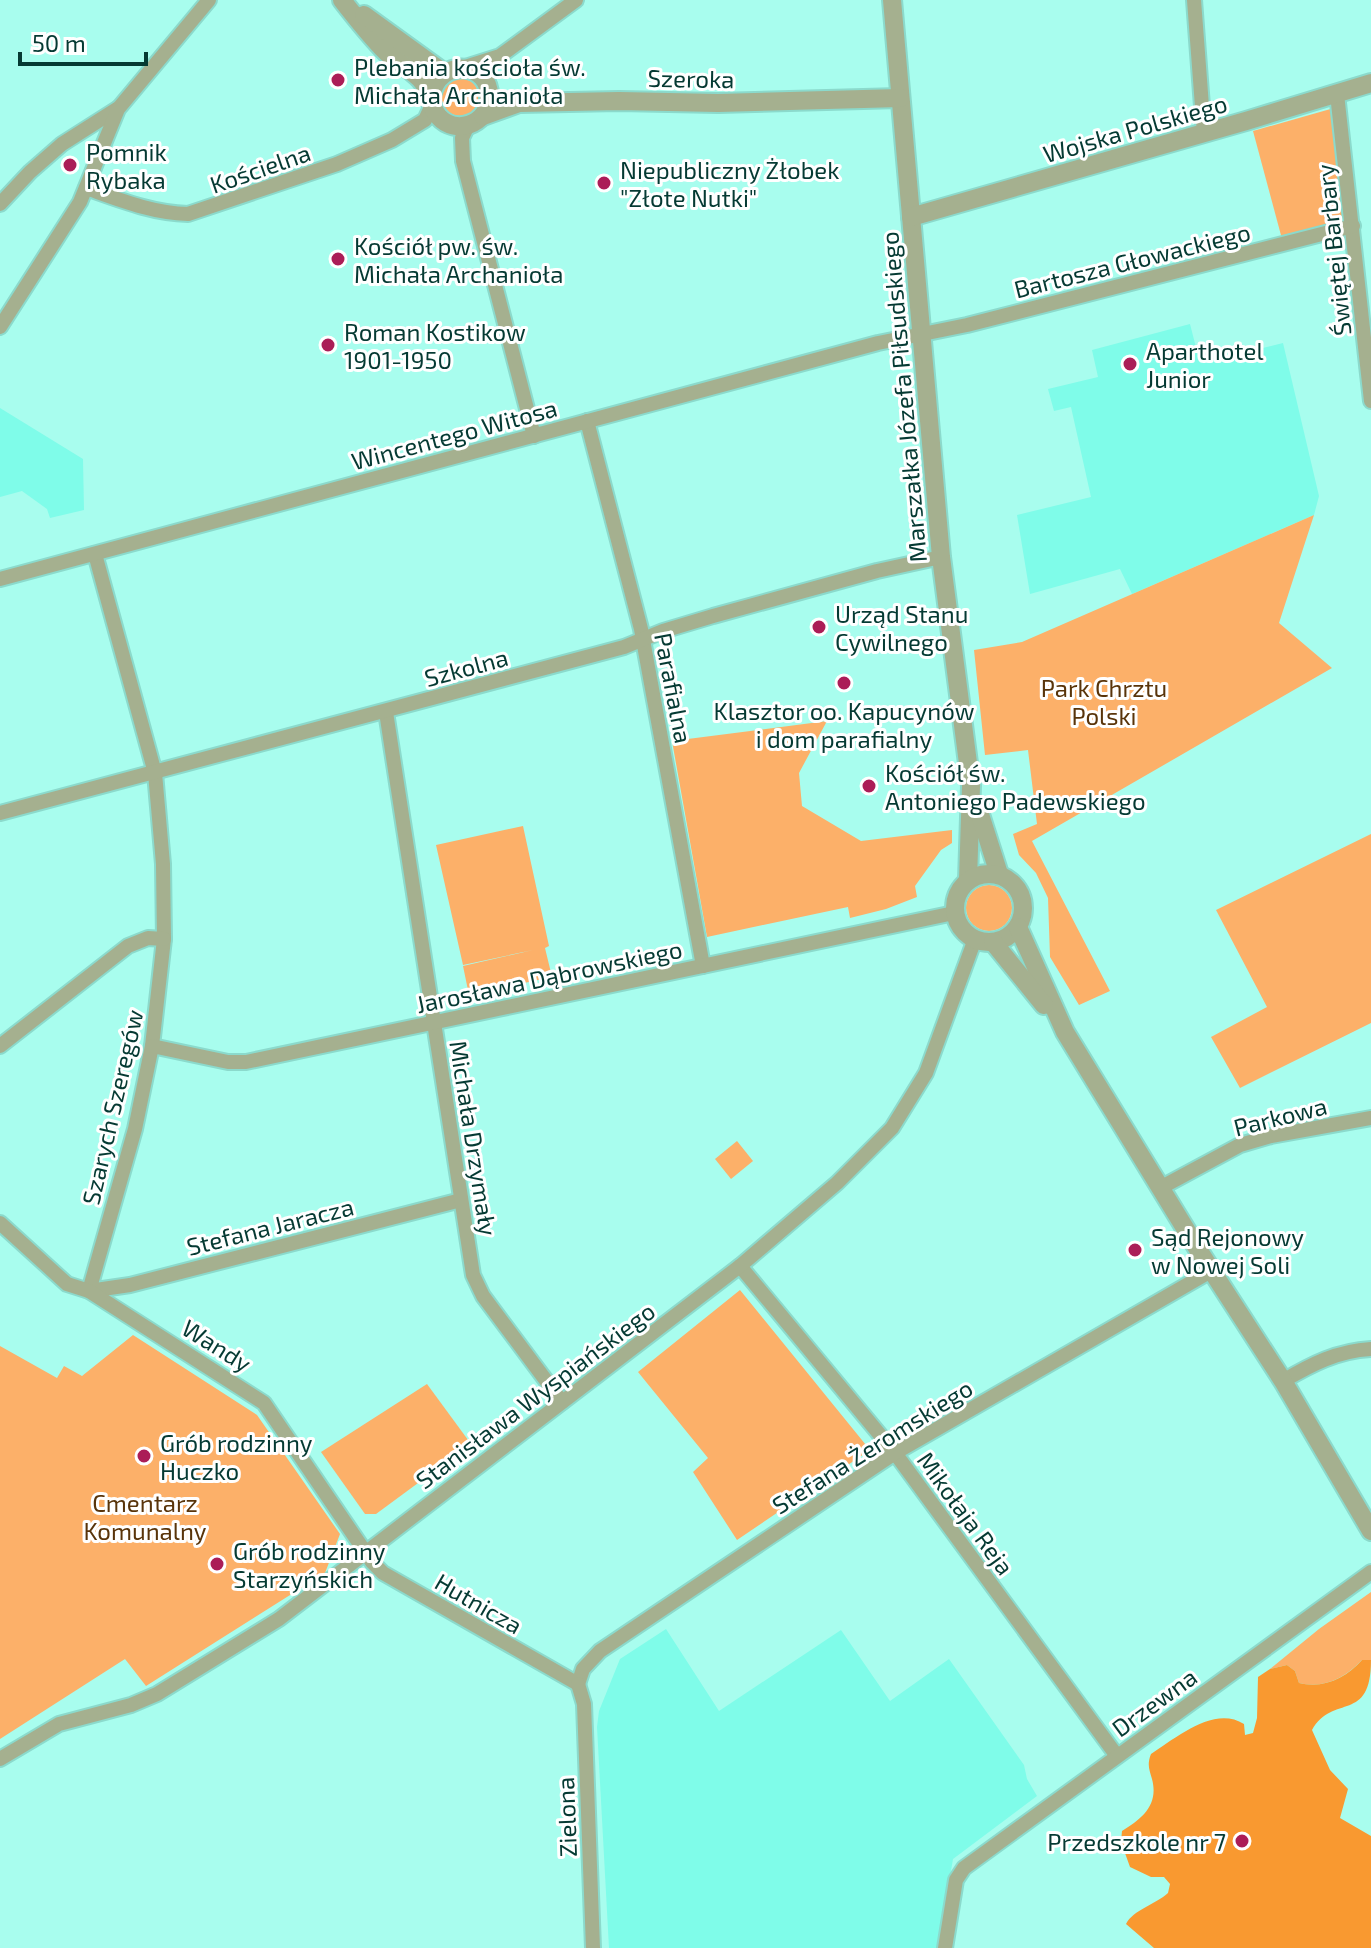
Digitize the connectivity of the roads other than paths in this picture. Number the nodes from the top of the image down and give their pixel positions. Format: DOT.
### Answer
graph roads {
  1 [pos="209,0"];
  2 [pos="342,0"];
  3 [pos="576,0"];
  4 [pos="892,0"];
  5 [pos="1194,0"];
  6 [pos="500,56"];
  7 [pos="453,70"];
  8 [pos="1371,83"];
  9 [pos="488,89"];
  10 [pos="1337,94"];
  11 [pos="900,98"];
  12 [pos="431,100"];
  13 [pos="118,109"];
  14 [pos="475,120"];
  15 [pos="1204,133"];
  16 [pos="86,188"];
  17 [pos="0,204"];
  18 [pos="911,217"];
  19 [pos="1353,226"];
  20 [pos="0,327"];
  21 [pos="921,334"];
  22 [pos="1371,401"];
  23 [pos="587,421"];
  24 [pos="534,436"];
  25 [pos="95,554"];
  26 [pos="941,557"];
  27 [pos="0,579"];
  28 [pos="643,639"];
  29 [pos="386,712"];
  30 [pos="155,773"];
  31 [pos="971,786"];
  32 [pos="0,813"];
  33 [pos="999,874"];
  34 [pos="968,880"];
  35 [pos="954,913"];
  36 [pos="1018,927"];
  37 [pos="164,939"];
  38 [pos="984,941"];
  39 [pos="703,966"];
  40 [pos="434,1023"];
  41 [pos="1065,1032"];
  42 [pos="0,1046"];
  43 [pos="152,1046"];
  44 [pos="1371,1118"];
  45 [pos="1160,1188"];
  46 [pos="461,1200"];
  47 [pos="0,1223"];
  48 [pos="740,1266"];
  49 [pos="1211,1271"];
  50 [pos="89,1291"];
  51 [pos="1371,1349"];
  52 [pos="1283,1381"];
  53 [pos="562,1402"];
  54 [pos="895,1453"];
  55 [pos="1366,1511"];
  56 [pos="1371,1531"];
  57 [pos="366,1552"];
  58 [pos="1371,1572"];
  59 [pos="578,1684"];
  60 [pos="1117,1756"];
  61 [pos="0,1759"];
  62 [pos="593,1948"];
  63 [pos="945,1948"];
  1 -- 13 [label="street"];
  2 -- 7 [label="street"];
  2 -- 12 [label="street"];
  3 -- 6 [label="street"];
  4 -- 11 [label="street, Marszałka Józefa Piłsudskiego"];
  5 -- 15 [label="street"];
  6 -- 7 [label="street"];
  6 -- 9 [label="street"];
  7 -- 9 [label="street"];
  7 -- 12 [label="street"];
  8 -- 10 [label="street, Wojska Polskiego"];
  9 -- 14 [label="street"];
  10 -- 15 [label="street, Wojska Polskiego"];
  10 -- 19 [label="street, Świętej Barbary"];
  11 -- 14 [label="street, Szeroka"];
  11 -- 18 [label="street, Marszałka Józefa Piłsudskiego"];
  12 -- 14 [label="street"];
  12 -- 16 [label="street, Kościelna"];
  13 -- 16 [label="street"];
  13 -- 17 [label="street"];
  14 -- 24 [label="street"];
  15 -- 18 [label="street, Wojska Polskiego"];
  16 -- 20 [label="street"];
  18 -- 21 [label="street, Marszałka Józefa Piłsudskiego"];
  19 -- 21 [label="street, Bartosza Głowackiego"];
  19 -- 22 [label="street, Świętej Barbary"];
  21 -- 23 [label="street, Wincentego Witosa"];
  21 -- 26 [label="street, Marszałka Józefa Piłsudskiego"];
  23 -- 24 [label="street, Wincentego Witosa"];
  23 -- 28 [label="street, Parafialna"];
  24 -- 25 [label="street, Wincentego Witosa"];
  25 -- 27 [label="street, Wincentego Witosa"];
  25 -- 30 [label="street, Szarych Szeregów"];
  26 -- 28 [label="street, Szkolna"];
  26 -- 31 [label="street, Marszałka Józefa Piłsudskiego"];
  28 -- 29 [label="street, Szkolna"];
  28 -- 39 [label="street, Parafialna"];
  29 -- 30 [label="street, Szkolna"];
  29 -- 40 [label="street, Michała Drzymały"];
  30 -- 32 [label="street, Szkolna"];
  30 -- 37 [label="street, Szarych Szeregów"];
  31 -- 33 [label="street, Marszałka Józefa Piłsudskiego"];
  31 -- 34 [label="street, Marszałka Józefa Piłsudskiego"];
  33 -- 34 [label="street"];
  33 -- 36 [label="street"];
  34 -- 35 [label="street"];
  35 -- 38 [label="street"];
  35 -- 39 [label="street, Jarosława Dąbrowskiego"];
  36 -- 38 [label="street"];
  36 -- 41 [label="street"];
  37 -- 42 [label="street"];
  37 -- 43 [label="street, Szarych Szeregów"];
  38 -- 41 [label="street"];
  38 -- 48 [label="street, Stanisława Wyspiańskiego"];
  39 -- 40 [label="street, Jarosława Dąbrowskiego"];
  40 -- 43 [label="street, Jarosława Dąbrowskiego"];
  40 -- 46 [label="street, Michała Drzymały"];
  41 -- 45 [label="street"];
  43 -- 50 [label="street, Szarych Szeregów"];
  44 -- 45 [label="street, Parkowa"];
  45 -- 49 [label="street"];
  46 -- 50 [label="street, Stefana Jaracza"];
  46 -- 53 [label="street, Michała Drzymały"];
  47 -- 50 [label="street, Wandy"];
  48 -- 53 [label="street, Stanisława Wyspiańskiego"];
  48 -- 54 [label="street, Mikołaja Reja"];
  49 -- 52 [label="street"];
  49 -- 54 [label="street, Stefana Żeromskiego"];
  50 -- 57 [label="street, Wandy"];
  51 -- 52 [label="street"];
  52 -- 55 [label="street"];
  53 -- 57 [label="street, Stanisława Wyspiańskiego"];
  54 -- 59 [label="street, Stefana Żeromskiego"];
  54 -- 60 [label="street, Mikołaja Reja"];
  55 -- 56 [label="street"];
  57 -- 59 [label="street, Hutnicza"];
  57 -- 61 [label="street, Stanisława Wyspiańskiego"];
  58 -- 60 [label="street, Drzewna"];
  59 -- 62 [label="street, Zielona"];
  60 -- 63 [label="street, Drzewna"];
}
